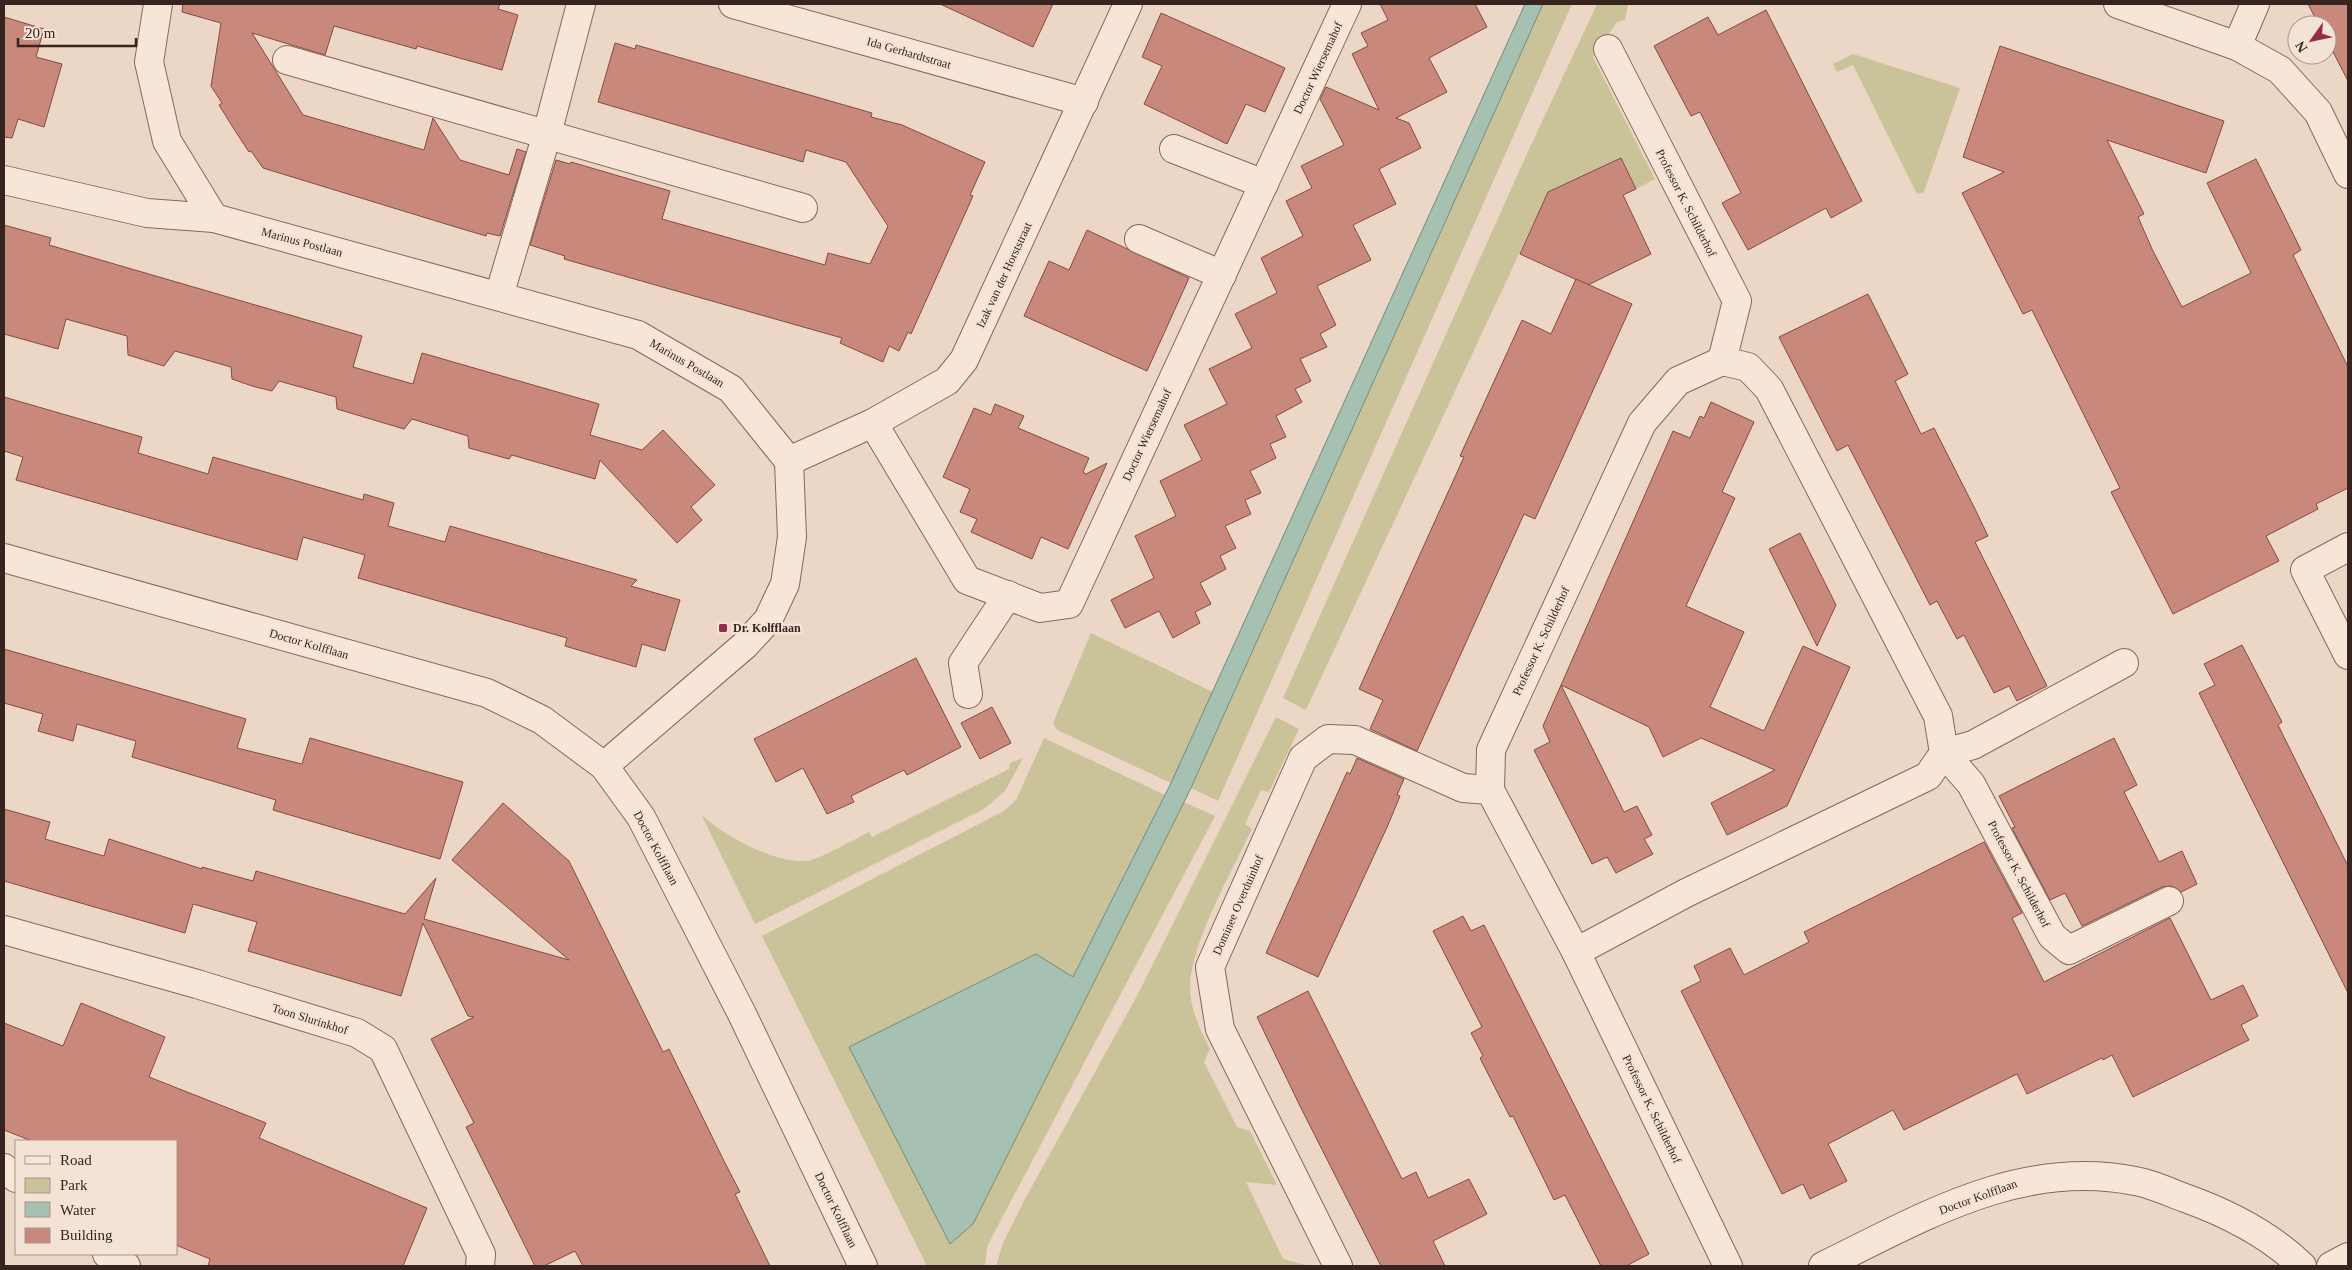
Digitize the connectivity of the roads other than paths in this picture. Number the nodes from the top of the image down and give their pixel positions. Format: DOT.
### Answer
graph roads {
  1 [pos="158,4"];
  2 [pos="581,4"];
  3 [pos="733,4"];
  4 [pos="1128,4"];
  5 [pos="1347,4"];
  6 [pos="2118,4"];
  7 [pos="2254,4"];
  8 [pos="2236,46"];
  9 [pos="1608,49"];
  10 [pos="287,60"];
  11 [pos="1084,102"];
  12 [pos="547,134"];
  13 [pos="1174,149"];
  14 [pos="2348,174"];
  15 [pos="4,180"];
  16 [pos="1264,184"];
  17 [pos="803,208"];
  18 [pos="214,218"];
  19 [pos="1140,239"];
  20 [pos="1222,275"];
  21 [pos="499,296"];
  22 [pos="1722,361"];
  23 [pos="873,423"];
  24 [pos="789,461"];
  25 [pos="2348,547"];
  26 [pos="4,558"];
  27 [pos="1008,595"];
  28 [pos="2348,655"];
  29 [pos="2124,663"];
  30 [pos="968,694"];
  31 [pos="1944,753"];
  32 [pos="604,766"];
  33 [pos="1490,790"];
  34 [pos="2169,901"];
  35 [pos="4,930"];
  36 [pos="1576,952"];
  37 [pos="4,1168"];
  38 [pos="15,1177"];
  39 [pos="109,1255"];
  40 [pos="2348,1257"];
  41 [pos="126,1266"];
  42 [pos="480,1266"];
  43 [pos="863,1266"];
  44 [pos="1338,1266"];
  45 [pos="1728,1266"];
  46 [pos="1823,1266"];
  47 [pos="2302,1266"];
  48 [pos="2331,1266"];
  1 -- 18 [label="street"];
  2 -- 12 [label="street"];
  3 -- 11 [label="street, Ida Gerhardtstraat"];
  4 -- 11 [label="street, Izak van der Horststraat"];
  5 -- 16 [label="street, Doctor Wiersemahof"];
  6 -- 8 [label="street"];
  7 -- 8 [label="street"];
  8 -- 14 [label="street"];
  9 -- 22 [label="street, Professor K. Schilderhof"];
  10 -- 12 [label="street"];
  11 -- 23 [label="street, Izak van der Horststraat"];
  12 -- 17 [label="street"];
  12 -- 21 [label="street"];
  13 -- 16 [label="street"];
  15 -- 18 [label="street, Marinus Postlaan"];
  16 -- 20 [label="street, Doctor Wiersemahof"];
  18 -- 21 [label="street, Marinus Postlaan"];
  19 -- 20 [label="street"];
  20 -- 27 [label="street, Doctor Wiersemahof"];
  21 -- 24 [label="street, Marinus Postlaan"];
  22 -- 31 [label="street"];
  22 -- 33 [label="street, Professor K. Schilderhof"];
  23 -- 24 [label="street, Izak van der Horststraat"];
  23 -- 27 [label="street, Doctor Wiersemahof"];
  24 -- 32 [label="street"];
  25 -- 28 [label="street"];
  26 -- 32 [label="street, Doctor Kolfflaan"];
  27 -- 30 [label="street"];
  29 -- 31 [label="street"];
  31 -- 34 [label="street, Professor K. Schilderhof"];
  31 -- 36 [label="street"];
  32 -- 43 [label="street, Doctor Kolfflaan"];
  33 -- 36 [label="street, Professor K. Schilderhof"];
  33 -- 44 [label="street, Dominee Overduinhof"];
  35 -- 42 [label="street, Toon Slurinkhof"];
  36 -- 45 [label="street, Professor K. Schilderhof"];
  37 -- 38 [label="street"];
  39 -- 41 [label="street"];
  40 -- 48 [label="street"];
  46 -- 47 [label="street, Doctor Kolfflaan"];
}
